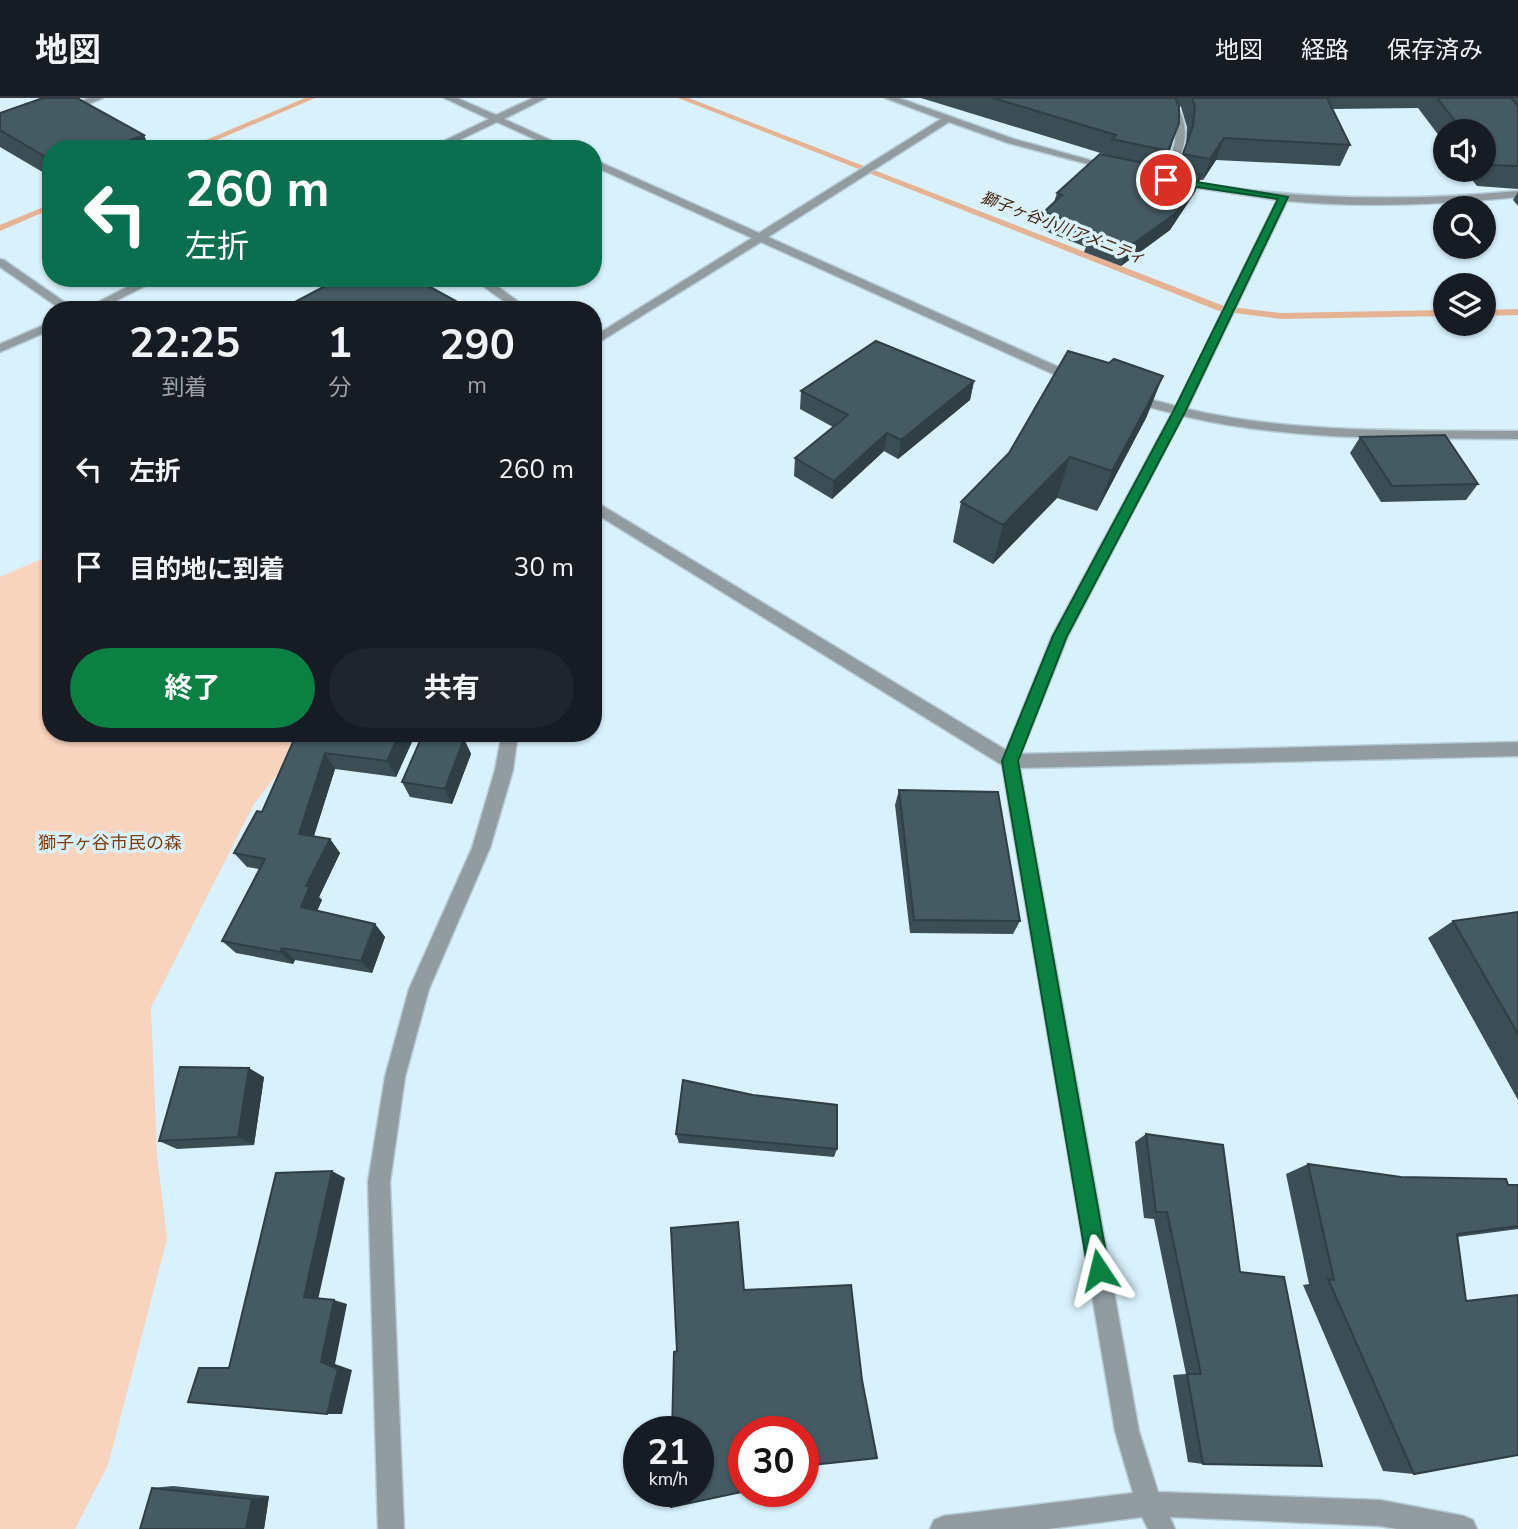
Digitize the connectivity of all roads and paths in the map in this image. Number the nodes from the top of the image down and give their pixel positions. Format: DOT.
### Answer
graph roads {
  1 [pos="98,98"];
  2 [pos="449,98"];
  3 [pos="541,98"];
  4 [pos="890,98"];
  5 [pos="1166,98"];
  6 [pos="49,116"];
  7 [pos="498,118"];
  8 [pos="948,119"];
  9 [pos="451,140"];
  10 [pos="546,140"];
  11 [pos="602,166"];
  12 [pos="1129,172"];
  13 [pos="1154,177"];
  14 [pos="1166,180"];
  15 [pos="1518,194"];
  16 [pos="1284,197"];
  17 [pos="758,237"];
  18 [pos="0,262"];
  19 [pos="136,287"];
  20 [pos="491,287"];
  21 [pos="57,301"];
  22 [pos="107,301"];
  23 [pos="511,301"];
  24 [pos="42,330"];
  25 [pos="602,336"];
  26 [pos="0,348"];
  27 [pos="1086,383"];
  28 [pos="1119,395"];
  29 [pos="1179,412"];
  30 [pos="1518,435"];
  31 [pos="602,511"];
  32 [pos="509,742"];
  33 [pos="1518,749"];
  34 [pos="1010,761"];
  35 [pos="1149,1504"];
  36 [pos="391,1529"];
  37 [pos="943,1529"];
  38 [pos="1162,1529"];
  39 [pos="1464,1529"];
  1 -- 6 [label="street"];
  2 -- 7 [label="street"];
  3 -- 7 [label="street"];
  4 -- 8 [label="street"];
  5 -- 14 [label="street"];
  7 -- 9 [label="street"];
  7 -- 10 [label="street"];
  8 -- 12 [label="street"];
  8 -- 17 [label="street"];
  11 -- 17 [label="street"];
  13 -- 14 [label="street"];
  14 -- 16 [label="street"];
  15 -- 16 [label="street"];
  16 -- 29 [label="street"];
  17 -- 25 [label="street"];
  17 -- 27 [label="street"];
  18 -- 21 [label="street"];
  19 -- 22 [label="street"];
  20 -- 23 [label="street"];
  24 -- 26 [label="street"];
  28 -- 29 [label="street"];
  29 -- 30 [label="street"];
  29 -- 34 [label="street"];
  31 -- 34 [label="street"];
  32 -- 36 [label="street"];
  33 -- 34 [label="street"];
  34 -- 35 [label="street"];
  35 -- 37 [label="street"];
  35 -- 38 [label="street"];
  35 -- 39 [label="street"];
}
